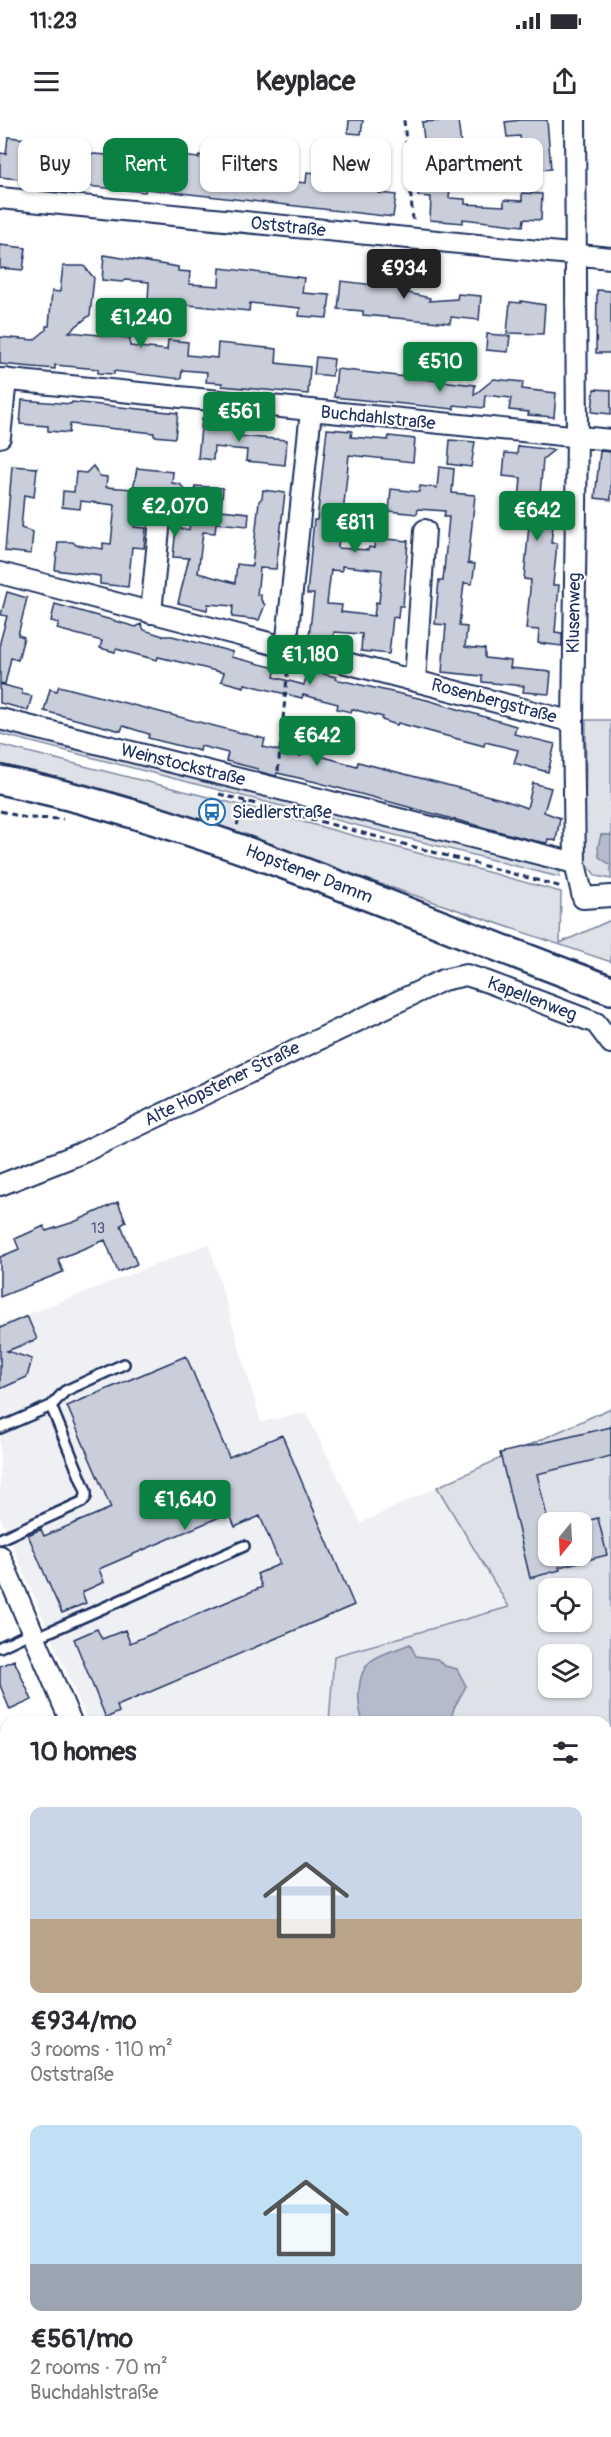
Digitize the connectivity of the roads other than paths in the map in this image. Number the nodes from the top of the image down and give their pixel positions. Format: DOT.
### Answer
graph roads {
  1 [pos="574,120"];
  2 [pos="0,198"];
  3 [pos="577,255"];
  4 [pos="611,258"];
  5 [pos="3,379"];
  6 [pos="311,411"];
  7 [pos="0,437"];
  8 [pos="577,437"];
  9 [pos="611,440"];
  10 [pos="160,519"];
  11 [pos="425,530"];
  12 [pos="0,573"];
  13 [pos="151,613"];
  14 [pos="287,649"];
  15 [pos="415,681"];
  16 [pos="0,719"];
  17 [pos="573,722"];
  18 [pos="0,780"];
  19 [pos="575,863"];
  20 [pos="611,896"];
  21 [pos="443,980"];
  22 [pos="611,990"];
  23 [pos="611,1043"];
  24 [pos="0,1185"];
  25 [pos="124,1364"];
  26 [pos="51,1406"];
  27 [pos="0,1428"];
  28 [pos="0,1539"];
  29 [pos="244,1546"];
  30 [pos="0,1556"];
  31 [pos="34,1635"];
  32 [pos="0,1647"];
  33 [pos="68,1716"];
  1 -- 3 [label="street, Klusenweg"];
  2 -- 3 [label="street, Oststraße"];
  3 -- 4 [label="street, Oststraße"];
  3 -- 8 [label="street, Klusenweg"];
  5 -- 6 [label="street, Buchdahlstraße"];
  5 -- 7 [label="street"];
  6 -- 8 [label="street, Buchdahlstraße"];
  6 -- 14 [label="street"];
  8 -- 9 [label="street, Buchdahlstraße"];
  8 -- 17 [label="street, Klusenweg"];
  10 -- 13 [label="street"];
  11 -- 15 [label="street, Rosenbergstraße"];
  12 -- 13 [label="street, Rosenbergstraße"];
  13 -- 14 [label="street, Rosenbergstraße"];
  14 -- 15 [label="street, Rosenbergstraße"];
  15 -- 17 [label="street, Rosenbergstraße"];
  16 -- 19 [label="street, Weinstockstraße"];
  17 -- 19 [label="street, Klusenweg"];
  18 -- 22 [label="main road, Hopstener Damm"];
  19 -- 20 [label="street, Klusenweg"];
  21 -- 23 [label="street, Kapellenweg"];
  21 -- 24 [label="street, Alte Hopstener Straße"];
  25 -- 26 [label="lane"];
  26 -- 27 [label="lane"];
  26 -- 28 [label="lane"];
  29 -- 31 [label="lane"];
  30 -- 31 [label="street"];
  31 -- 32 [label="lane"];
  31 -- 33 [label="street"];
}
